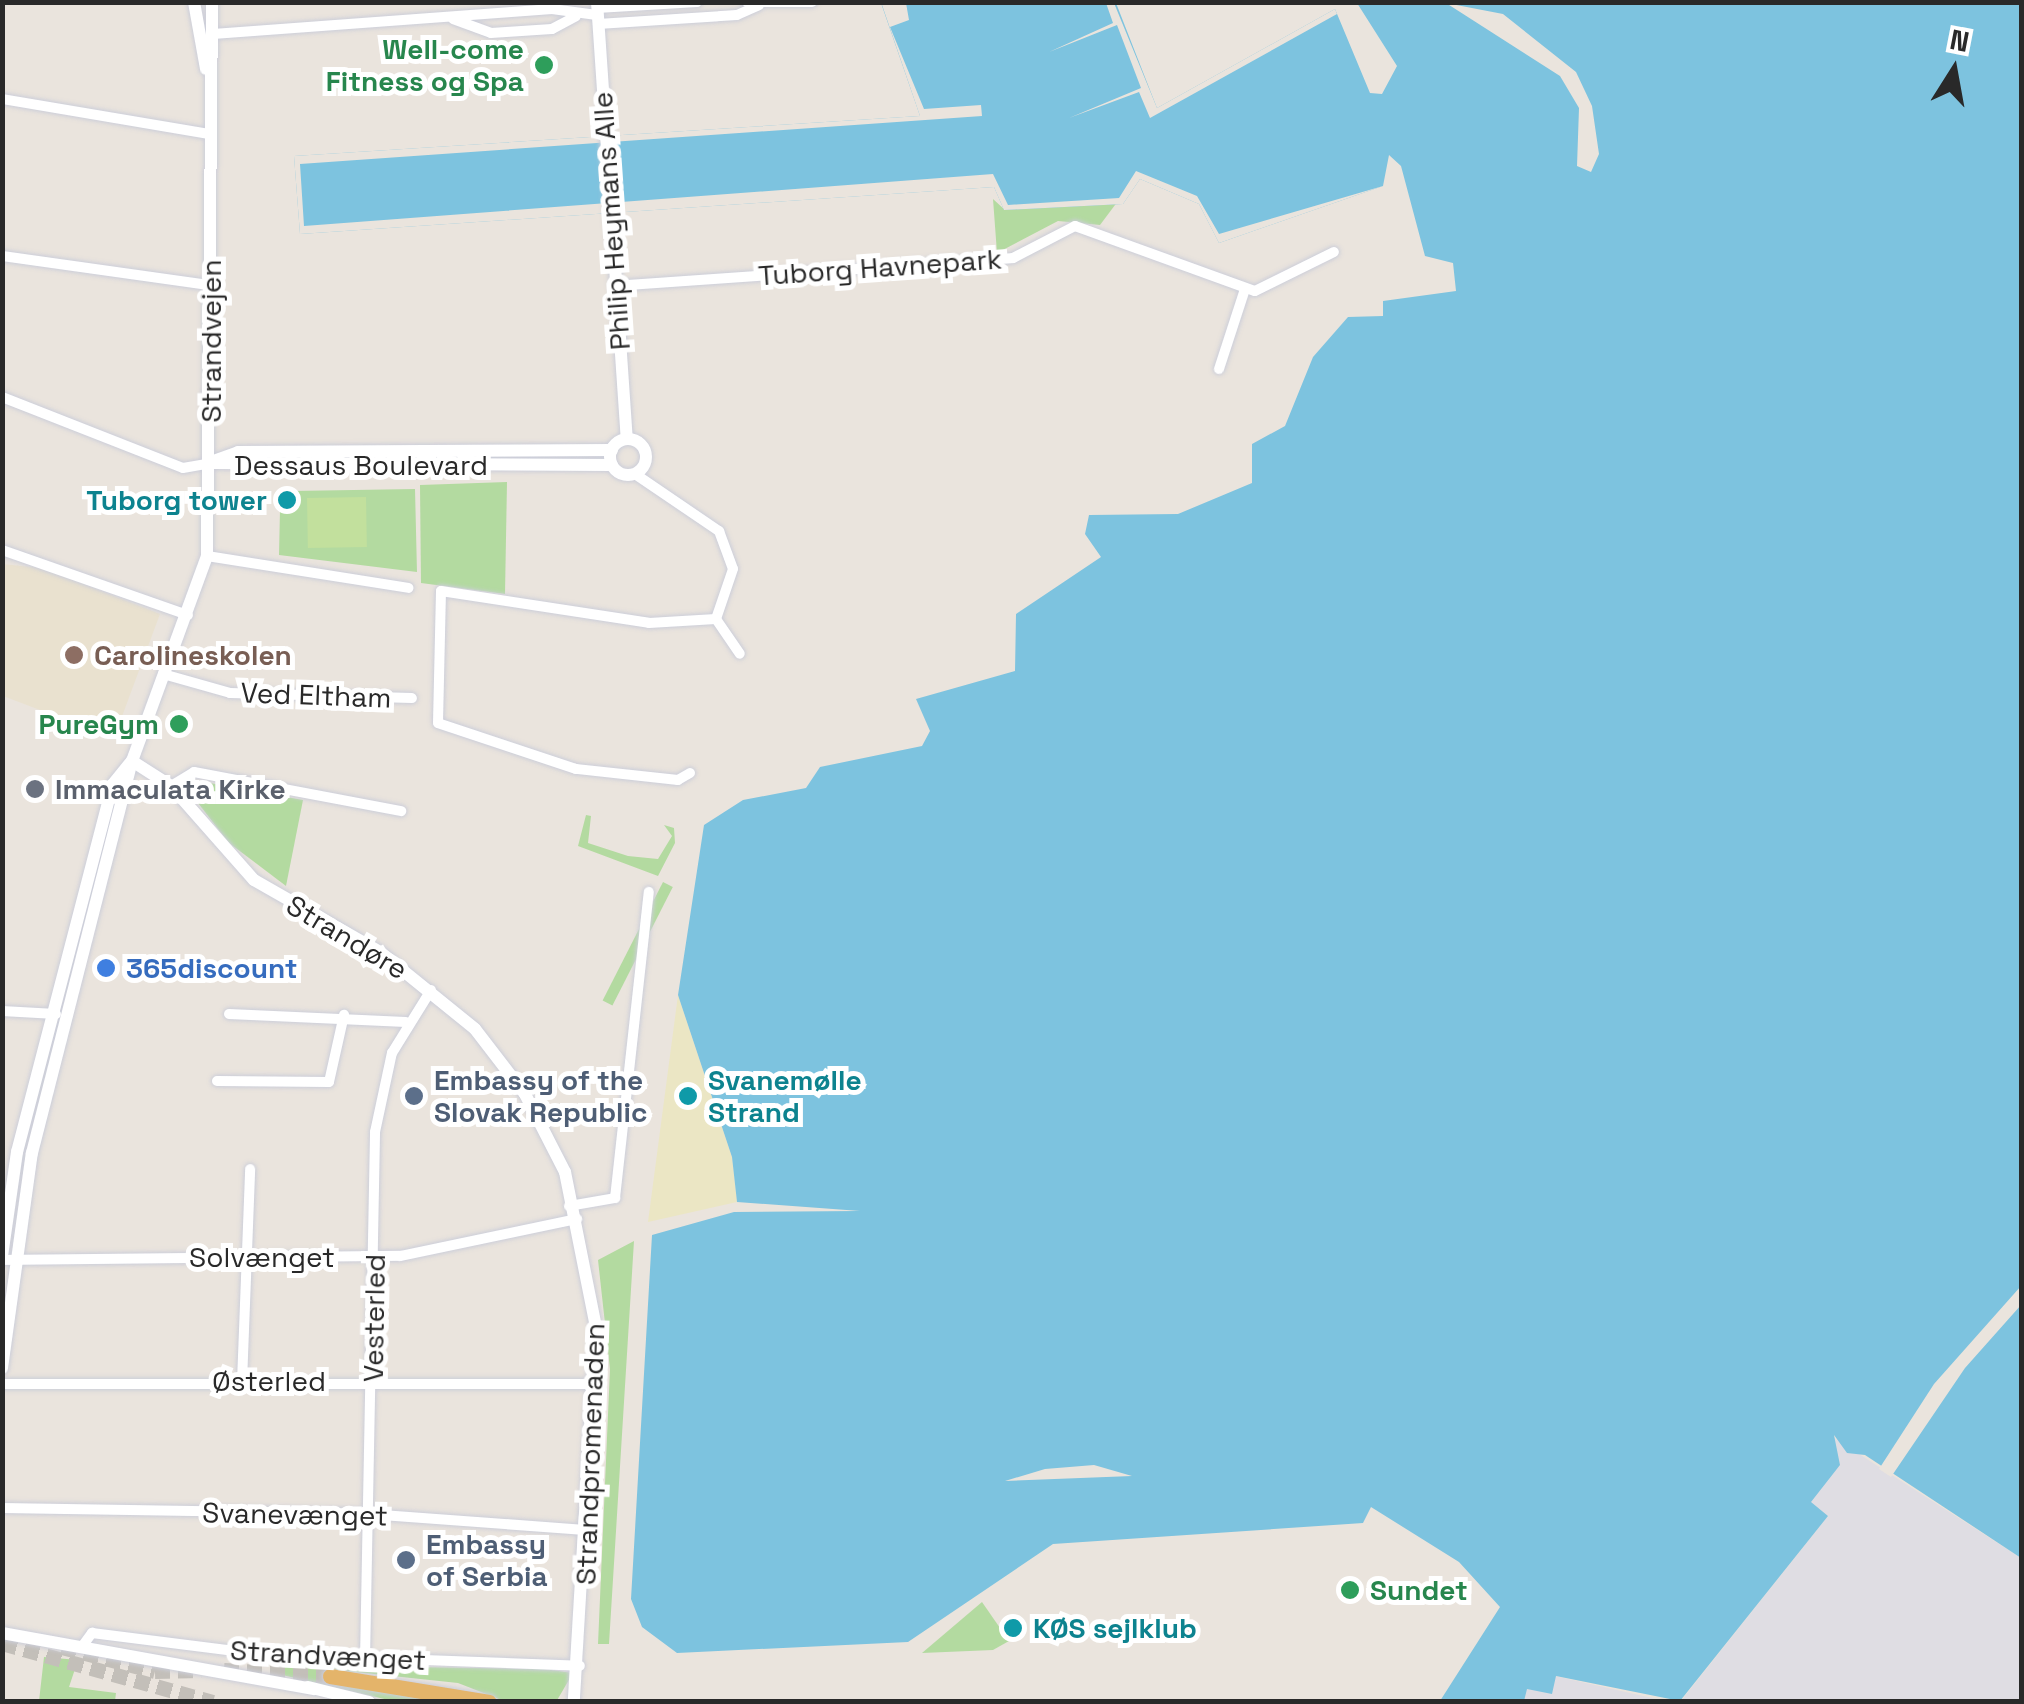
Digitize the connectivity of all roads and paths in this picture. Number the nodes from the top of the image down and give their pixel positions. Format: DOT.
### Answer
graph roads {
  1 [pos="194,2"];
  2 [pos="209,2"];
  3 [pos="698,2"];
  4 [pos="812,2"];
  5 [pos="753,4"];
  6 [pos="597,12"];
  7 [pos="576,16"];
  8 [pos="452,18"];
  9 [pos="213,34"];
  10 [pos="209,87"];
  11 [pos="2,99"];
  12 [pos="210,134"];
  13 [pos="1334,252"];
  14 [pos="2,256"];
  15 [pos="210,285"];
  16 [pos="615,286"];
  17 [pos="1245,289"];
  18 [pos="1219,369"];
  19 [pos="2,397"];
  20 [pos="627,439"];
  21 [pos="612,458"];
  22 [pos="212,462"];
  23 [pos="635,474"];
  24 [pos="2,550"];
  25 [pos="207,556"];
  26 [pos="408,588"];
  27 [pos="188,615"];
  28 [pos="716,619"];
  29 [pos="740,654"];
  30 [pos="163,674"];
  31 [pos="412,698"];
  32 [pos="132,761"];
  33 [pos="690,773"];
  34 [pos="171,786"];
  35 [pos="401,811"];
  36 [pos="649,892"];
  37 [pos="431,990"];
  38 [pos="2,1011"];
  39 [pos="62,1014"];
  40 [pos="229,1014"];
  41 [pos="344,1016"];
  42 [pos="406,1022"];
  43 [pos="217,1080"];
  44 [pos="250,1169"];
  45 [pos="574,1210"];
  46 [pos="246,1257"];
  47 [pos="376,1257"];
  48 [pos="7,1258"];
  49 [pos="2,1368"];
  50 [pos="374,1381"];
  51 [pos="242,1382"];
  52 [pos="2,1384"];
  53 [pos="595,1384"];
  54 [pos="2,1508"];
  55 [pos="368,1514"];
  56 [pos="588,1530"];
  57 [pos="2,1633"];
  58 [pos="81,1648"];
  59 [pos="365,1660"];
  60 [pos="582,1666"];
  61 [pos="330,1676"];
  62 [pos="575,1696"];
  63 [pos="368,1702"];
  64 [pos="489,1702"];
  65 [pos="565,1702"];
  1 -- 10 [label="street, Strandvejen"];
  2 -- 9 [label="street, Strandvejen"];
  3 -- 6 [label="street"];
  4 -- 5 [label="street"];
  5 -- 6 [label="street"];
  6 -- 7 [label="street"];
  6 -- 16 [label="street, Philip Heymans Alle"];
  7 -- 8 [label="street"];
  7 -- 8 [label="street"];
  8 -- 9 [label="street"];
  9 -- 10 [label="street, Strandvejen"];
  10 -- 12 [label="street, Strandvejen"];
  11 -- 12 [label="street"];
  12 -- 15 [label="street, Strandvejen"];
  13 -- 17 [label="street"];
  14 -- 15 [label="street"];
  15 -- 22 [label="street, Strandvejen"];
  16 -- 17 [label="street, Tuborg Havnepark"];
  16 -- 20 [label="street, Philip Heymans Alle"];
  17 -- 18 [label="street"];
  19 -- 22 [label="street"];
  20 -- 21 [label="street"];
  20 -- 23 [label="street, Philip Heymans Alle"];
  21 -- 22 [label="street, Dessaus Boulevard"];
  21 -- 23 [label="street"];
  22 -- 25 [label="street, Strandvejen"];
  23 -- 28 [label="street"];
  24 -- 27 [label="street"];
  25 -- 26 [label="street"];
  25 -- 27 [label="street, Strandvejen"];
  27 -- 30 [label="street, Strandvejen"];
  28 -- 29 [label="street"];
  28 -- 33 [label="street"];
  30 -- 31 [label="street, Ved Eltham"];
  30 -- 32 [label="street, Strandvejen"];
  32 -- 34 [label="street, Strandøre"];
  32 -- 39 [label="street, Strandvejen"];
  34 -- 35 [label="street"];
  34 -- 37 [label="street, Strandøre"];
  36 -- 45 [label="street"];
  37 -- 42 [label="street, Vesterled"];
  37 -- 45 [label="street, Strandøre"];
  38 -- 39 [label="street"];
  39 -- 48 [label="street, Strandvejen"];
  40 -- 41 [label="street"];
  41 -- 42 [label="street"];
  41 -- 43 [label="street"];
  42 -- 47 [label="street, Vesterled"];
  44 -- 46 [label="street"];
  45 -- 47 [label="street, Solvænget"];
  45 -- 53 [label="street, Strandpromenaden"];
  46 -- 47 [label="street, Solvænget"];
  46 -- 48 [label="street, Solvænget"];
  46 -- 51 [label="street"];
  47 -- 50 [label="street, Vesterled"];
  48 -- 49 [label="street, Strandvejen"];
  50 -- 51 [label="street, Østerled"];
  50 -- 53 [label="street, Østerled"];
  50 -- 55 [label="street, Vesterled"];
  51 -- 52 [label="street, Østerled"];
  53 -- 56 [label="street, Strandpromenaden"];
  54 -- 55 [label="street, Svanevænget"];
  55 -- 56 [label="street, Svanevænget"];
  55 -- 59 [label="street, Vesterled"];
  56 -- 60 [label="street, Strandpromenaden"];
  57 -- 58 [label="street, Strandvænget"];
  58 -- 59 [label="street, Strandvænget"];
  58 -- 63 [label="street, Strandvænget"];
  59 -- 60 [label="street, Strandvænget"];
  60 -- 62 [label="street, Strandpromenaden"];
  61 -- 64 [label="highway"];
  62 -- 65 [label="street, Strandpromenaden"];
}
